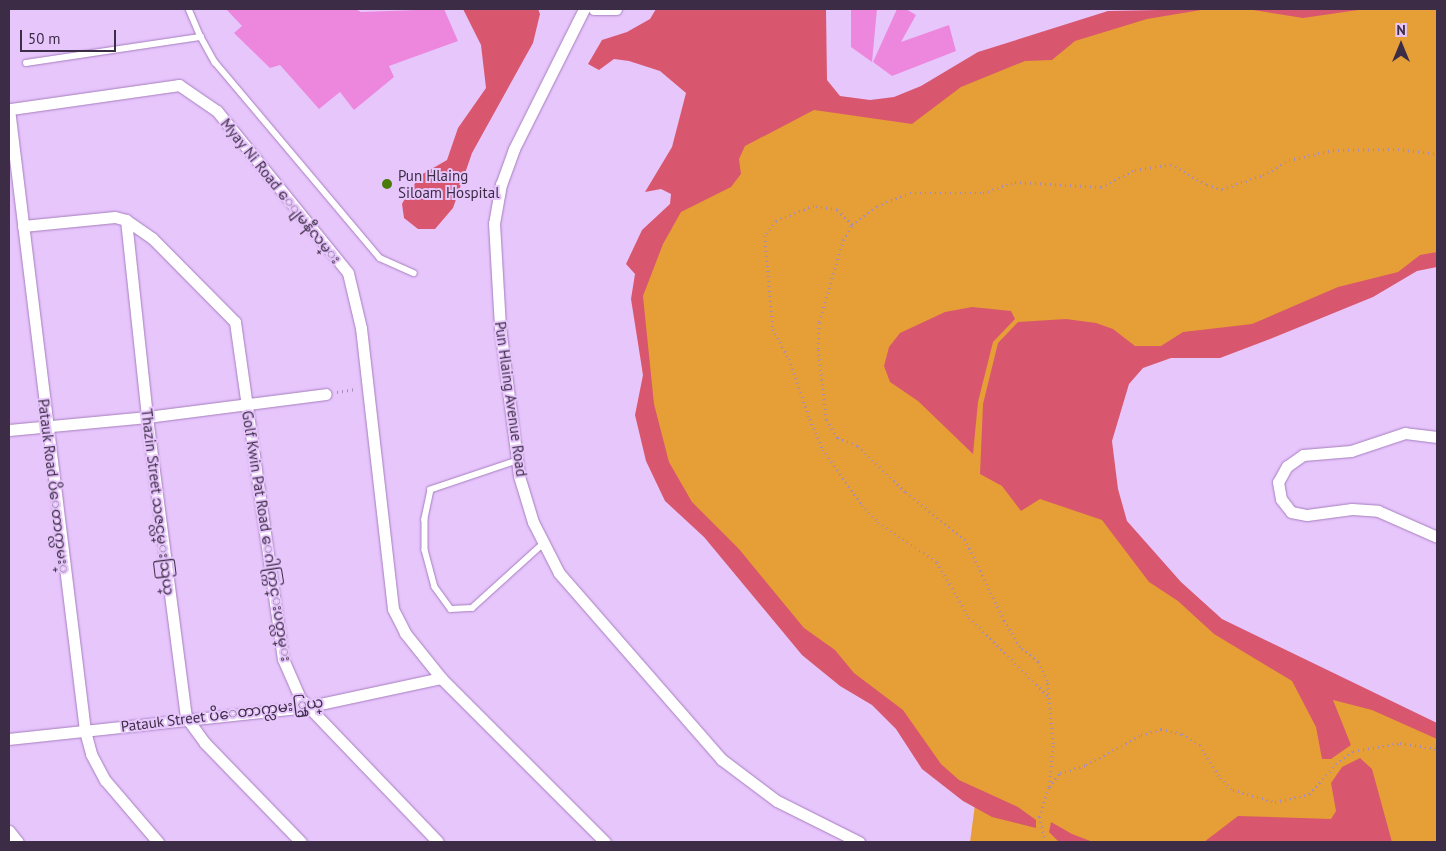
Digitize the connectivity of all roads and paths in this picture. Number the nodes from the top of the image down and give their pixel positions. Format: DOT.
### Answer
graph roads {
  1 [pos="189,9"];
  2 [pos="584,9"];
  3 [pos="594,9"];
  4 [pos="616,9"];
  5 [pos="201,37"];
  6 [pos="26,63"];
  7 [pos="10,109"];
  8 [pos="1437,154"];
  9 [pos="126,220"];
  10 [pos="852,225"];
  11 [pos="24,226"];
  12 [pos="414,273"];
  13 [pos="368,388"];
  14 [pos="326,394"];
  15 [pos="247,405"];
  16 [pos="147,417"];
  17 [pos="45,426"];
  18 [pos="9,430"];
  19 [pos="1437,437"];
  20 [pos="518,461"];
  21 [pos="1437,537"];
  22 [pos="544,542"];
  23 [pos="441,678"];
  24 [pos="1050,699"];
  25 [pos="306,707"];
  26 [pos="186,717"];
  27 [pos="86,731"];
  28 [pos="9,739"];
  29 [pos="1437,749"];
  30 [pos="1049,787"];
  31 [pos="9,832"];
  32 [pos="600,841"];
  33 [pos="853,841"];
  34 [pos="18,842"];
  35 [pos="158,842"];
  36 [pos="300,842"];
  37 [pos="438,842"];
  38 [pos="1045,842"];
  1 -- 5 [label="lane"];
  2 -- 20 [label="street, Pun Hlaing Avenue Road"];
  3 -- 4 [label="street"];
  5 -- 6 [label="lane"];
  5 -- 12 [label="lane"];
  7 -- 11 [label="street, Patauk Road ပိေတာက္လမး္"];
  7 -- 13 [label="street, Myay Ni Road ေျမနီလမ္း"];
  8 -- 10 [label="path"];
  9 -- 11 [label="street"];
  9 -- 15 [label="street, Golf Kwin Pat Road ေဂါက္ကြင္းပတ္လမ္း"];
  9 -- 16 [label="street, Thazin Street သဇင္လမ္းသြယ္"];
  10 -- 24 [label="path"];
  10 -- 24 [label="path"];
  11 -- 17 [label="street, Patauk Road ပိေတာက္လမး္"];
  13 -- 14 [label="path"];
  13 -- 23 [label="street, Myay Ni Road ေျမနီလမ္း"];
  14 -- 15 [label="street"];
  15 -- 16 [label="street"];
  15 -- 25 [label="street, Golf Kwin Pat Road ေဂါက္ကြင္းပတ္လမ္း"];
  16 -- 17 [label="street"];
  16 -- 26 [label="street, Thazin Street သဇင္လမ္းသြယ္"];
  17 -- 18 [label="street"];
  17 -- 27 [label="street, Patauk Road ပိေတာက္လမး္"];
  19 -- 21 [label="street"];
  20 -- 22 [label="street, Pun Hlaing Avenue Road"];
  20 -- 22 [label="lane"];
  22 -- 33 [label="street, Pun Hlaing Avenue Road"];
  23 -- 25 [label="street, Patauk Street ပိေတာက္လမး္သြယ္"];
  23 -- 32 [label="street"];
  24 -- 30 [label="path"];
  25 -- 26 [label="street, Patauk Street ပိေတာက္လမး္သြယ္"];
  25 -- 37 [label="street, Golf Kwin Pat Road ေဂါက္ကြင္းပတ္လမ္း"];
  26 -- 27 [label="street, Patauk Street ပိေတာက္လမး္သြယ္"];
  26 -- 36 [label="street, Thazin Street သဇင္လမ္းသြယ္"];
  27 -- 28 [label="street, Patauk Street ပိေတာက္လမး္သြယ္"];
  27 -- 35 [label="street, Patauk Road ပိေတာက္လမး္"];
  29 -- 30 [label="path"];
  30 -- 38 [label="path"];
  31 -- 34 [label="street"];
}
